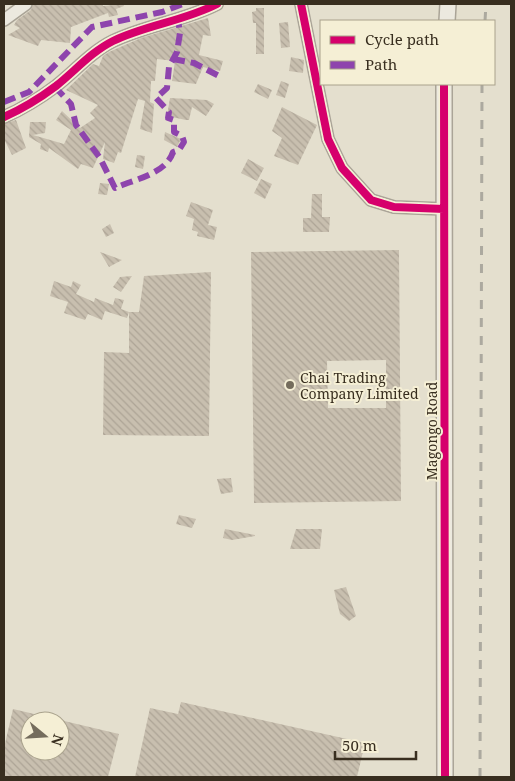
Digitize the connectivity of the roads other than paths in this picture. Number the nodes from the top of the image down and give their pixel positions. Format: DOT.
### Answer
graph roads {
  1 [pos="26,4"];
  2 [pos="217,4"];
  3 [pos="301,4"];
  4 [pos="448,4"];
  5 [pos="4,19"];
  6 [pos="447,20"];
  7 [pos="444,85"];
  8 [pos="4,117"];
  9 [pos="444,209"];
  10 [pos="445,777"];
  1 -- 5 [label="street"];
  2 -- 8 [label="street"];
  3 -- 9 [label="street"];
  4 -- 6 [label="street"];
  7 -- 9 [label="street, Magongo Road"];
  9 -- 10 [label="street, Magongo Road"];
}
